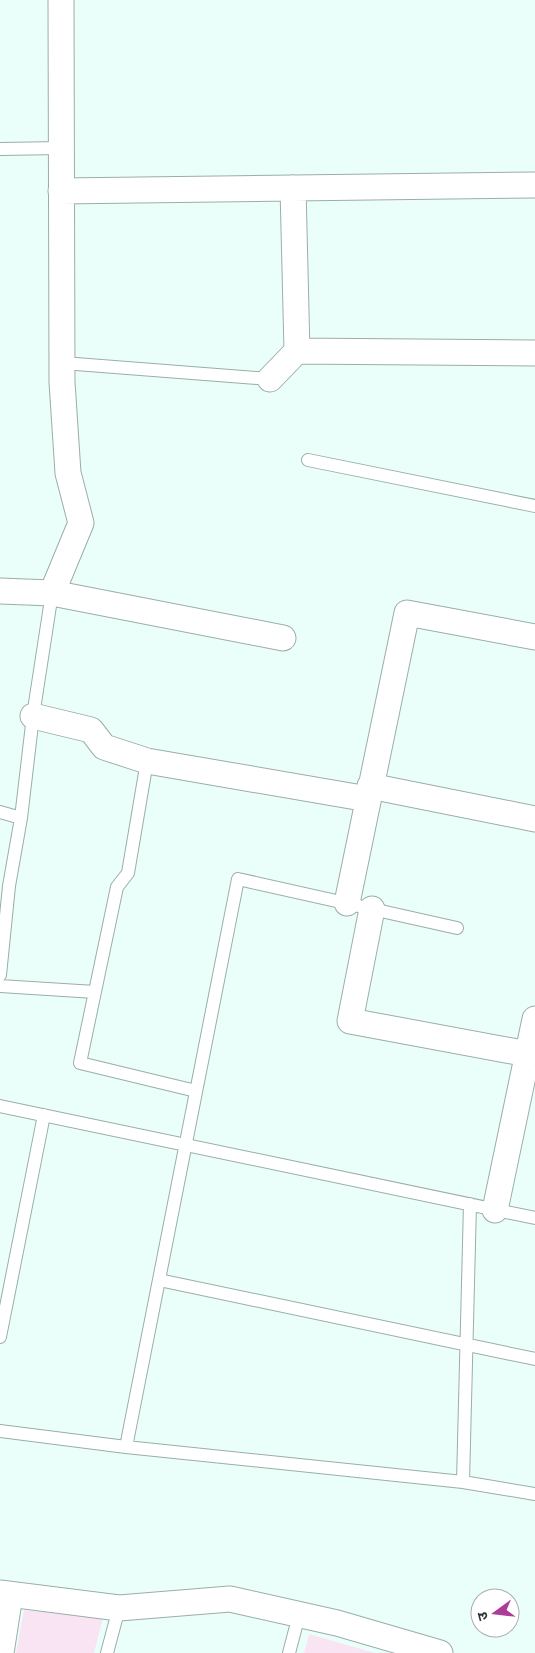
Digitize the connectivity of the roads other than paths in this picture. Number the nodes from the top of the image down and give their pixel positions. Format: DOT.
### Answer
graph roads {
  1 [pos="61,0"];
  2 [pos="61,148"];
  3 [pos="0,149"];
  4 [pos="535,185"];
  5 [pos="293,188"];
  6 [pos="61,191"];
  7 [pos="297,351"];
  8 [pos="535,353"];
  9 [pos="63,363"];
  10 [pos="270,379"];
  11 [pos="308,460"];
  12 [pos="535,506"];
  13 [pos="0,591"];
  14 [pos="52,593"];
  15 [pos="535,637"];
  16 [pos="282,638"];
  17 [pos="33,716"];
  18 [pos="147,761"];
  19 [pos="369,792"];
  20 [pos="0,812"];
  21 [pos="21,818"];
  22 [pos="535,819"];
  23 [pos="4,886"];
  24 [pos="347,903"];
  25 [pos="372,909"];
  26 [pos="457,928"];
  27 [pos="0,975"];
  28 [pos="0,986"];
  29 [pos="95,992"];
  30 [pos="535,1019"];
  31 [pos="528,1054"];
  32 [pos="196,1091"];
  33 [pos="0,1106"];
  34 [pos="44,1115"];
  35 [pos="186,1145"];
  36 [pos="470,1204"];
  37 [pos="495,1210"];
  38 [pos="535,1218"];
  39 [pos="159,1280"];
  40 [pos="0,1337"];
  41 [pos="467,1344"];
  42 [pos="535,1359"];
  43 [pos="0,1431"];
  44 [pos="126,1447"];
  45 [pos="463,1482"];
  46 [pos="535,1494"];
  47 [pos="5,1594"];
  48 [pos="119,1608"];
  49 [pos="298,1615"];
  50 [pos="1,1653"];
  51 [pos="107,1653"];
  52 [pos="289,1653"];
  53 [pos="439,1653"];
  1 -- 2 [label="street"];
  2 -- 3 [label="lane"];
  2 -- 6 [label="street"];
  4 -- 5 [label="street"];
  5 -- 6 [label="street"];
  5 -- 7 [label="street"];
  6 -- 9 [label="street"];
  7 -- 8 [label="street"];
  7 -- 10 [label="street"];
  9 -- 10 [label="lane"];
  9 -- 14 [label="street"];
  11 -- 12 [label="lane"];
  13 -- 14 [label="street"];
  14 -- 16 [label="street"];
  14 -- 17 [label="lane"];
  15 -- 19 [label="street"];
  17 -- 18 [label="street"];
  17 -- 21 [label="lane"];
  18 -- 19 [label="street"];
  18 -- 29 [label="lane"];
  19 -- 22 [label="street"];
  19 -- 24 [label="street"];
  20 -- 21 [label="lane"];
  21 -- 23 [label="lane"];
  23 -- 27 [label="lane"];
  24 -- 25 [label="lane"];
  24 -- 32 [label="lane"];
  25 -- 26 [label="lane"];
  25 -- 31 [label="street"];
  28 -- 29 [label="lane"];
  29 -- 32 [label="lane"];
  30 -- 31 [label="street"];
  31 -- 37 [label="street"];
  32 -- 35 [label="lane"];
  33 -- 34 [label="lane"];
  34 -- 35 [label="lane"];
  34 -- 40 [label="lane"];
  35 -- 36 [label="lane"];
  35 -- 39 [label="lane"];
  36 -- 37 [label="lane"];
  36 -- 41 [label="lane"];
  37 -- 38 [label="lane"];
  39 -- 41 [label="lane"];
  39 -- 44 [label="lane"];
  41 -- 42 [label="lane"];
  41 -- 45 [label="lane"];
  43 -- 44 [label="lane"];
  44 -- 45 [label="lane"];
  45 -- 46 [label="lane"];
  47 -- 48 [label="street"];
  47 -- 50 [label="street"];
  48 -- 49 [label="street"];
  48 -- 51 [label="lane"];
  49 -- 52 [label="lane"];
  49 -- 53 [label="street"];
}
